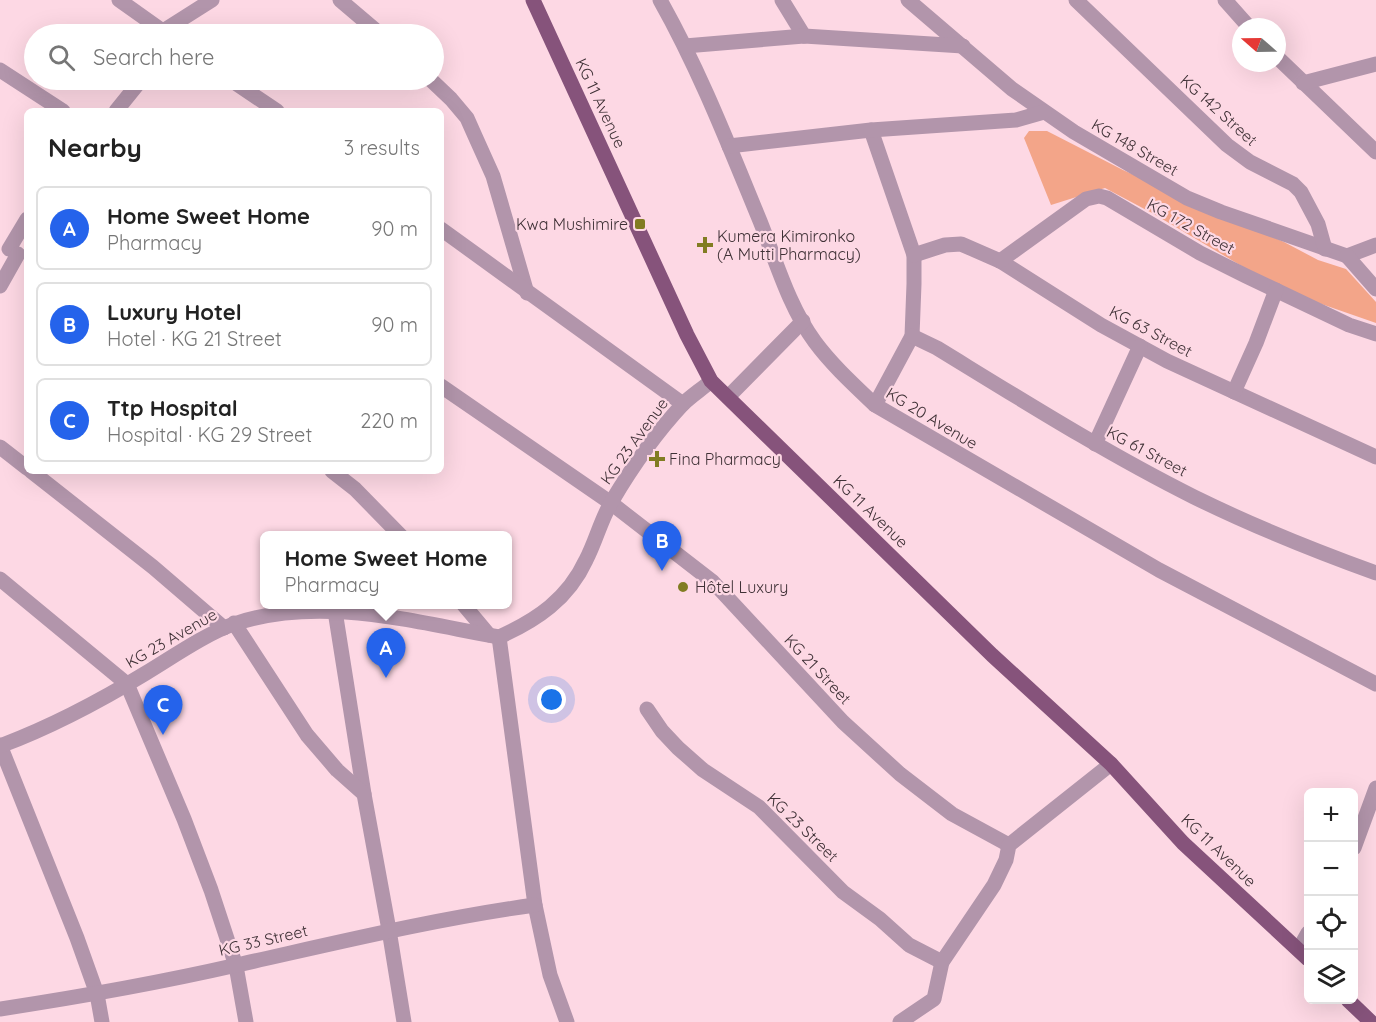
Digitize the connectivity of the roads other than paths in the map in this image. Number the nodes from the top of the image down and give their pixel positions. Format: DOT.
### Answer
graph roads {
  1 [pos="119,0"];
  2 [pos="212,0"];
  3 [pos="340,0"];
  4 [pos="533,0"];
  5 [pos="660,0"];
  6 [pos="782,0"];
  7 [pos="908,0"];
  8 [pos="1076,0"];
  9 [pos="1225,0"];
  10 [pos="1241,18"];
  11 [pos="152,24"];
  12 [pos="178,24"];
  13 [pos="368,24"];
  14 [pos="804,36"];
  15 [pos="686,46"];
  16 [pos="963,46"];
  17 [pos="1376,64"];
  18 [pos="1286,66"];
  19 [pos="0,70"];
  20 [pos="1304,83"];
  21 [pos="24,86"];
  22 [pos="31,90"];
  23 [pos="133,90"];
  24 [pos="246,90"];
  25 [pos="442,90"];
  26 [pos="58,108"];
  27 [pos="118,108"];
  28 [pos="273,108"];
  29 [pos="1044,112"];
  30 [pos="871,130"];
  31 [pos="729,146"];
  32 [pos="1376,152"];
  33 [pos="24,226"];
  34 [pos="444,231"];
  35 [pos="1376,244"];
  36 [pos="1325,249"];
  37 [pos="14,251"];
  38 [pos="914,255"];
  39 [pos="1347,256"];
  40 [pos="1000,261"];
  41 [pos="0,286"];
  42 [pos="1376,289"];
  43 [pos="1276,290"];
  44 [pos="527,293"];
  45 [pos="803,321"];
  46 [pos="1376,334"];
  47 [pos="912,336"];
  48 [pos="1140,346"];
  49 [pos="711,381"];
  50 [pos="444,388"];
  51 [pos="1234,392"];
  52 [pos="728,397"];
  53 [pos="683,404"];
  54 [pos="875,405"];
  55 [pos="1095,444"];
  56 [pos="0,447"];
  57 [pos="1376,457"];
  58 [pos="24,466"];
  59 [pos="35,474"];
  60 [pos="336,474"];
  61 [pos="611,503"];
  62 [pos="396,531"];
  63 [pos="1376,573"];
  64 [pos="0,579"];
  65 [pos="468,609"];
  66 [pos="335,611"];
  67 [pos="229,626"];
  68 [pos="494,636"];
  69 [pos="127,684"];
  70 [pos="1376,684"];
  71 [pos="647,709"];
  72 [pos="0,746"];
  73 [pos="1111,764"];
  74 [pos="1376,788"];
  75 [pos="363,794"];
  76 [pos="1356,842"];
  77 [pos="1009,845"];
  78 [pos="535,905"];
  79 [pos="389,930"];
  80 [pos="1304,954"];
  81 [pos="942,962"];
  82 [pos="236,966"];
  83 [pos="97,994"];
  84 [pos="1353,1004"];
  85 [pos="0,1009"];
  86 [pos="102,1022"];
  87 [pos="246,1022"];
  88 [pos="404,1022"];
  89 [pos="567,1022"];
  90 [pos="900,1022"];
  91 [pos="1371,1022"];
  1 -- 11 [label="street"];
  2 -- 12 [label="street"];
  3 -- 13 [label="street"];
  4 -- 49 [label="main road, KG 11 Avenue"];
  5 -- 15 [label="street, KG 20 Avenue"];
  6 -- 14 [label="street"];
  7 -- 16 [label="street, KG 148 Street"];
  8 -- 36 [label="street, KG 142 Street"];
  9 -- 10 [label="street"];
  14 -- 15 [label="street"];
  14 -- 16 [label="street"];
  15 -- 31 [label="street, KG 20 Avenue"];
  16 -- 29 [label="street, KG 148 Street"];
  17 -- 20 [label="street"];
  18 -- 20 [label="street"];
  19 -- 21 [label="street"];
  20 -- 32 [label="street"];
  22 -- 26 [label="street"];
  23 -- 27 [label="street"];
  24 -- 28 [label="street"];
  25 -- 44 [label="street"];
  29 -- 30 [label="street"];
  29 -- 36 [label="street, KG 148 Street"];
  30 -- 31 [label="street"];
  30 -- 38 [label="street"];
  31 -- 45 [label="street, KG 20 Avenue"];
  33 -- 37 [label="street"];
  34 -- 44 [label="street"];
  35 -- 39 [label="street"];
  36 -- 39 [label="street, KG 148 Street"];
  37 -- 41 [label="street"];
  38 -- 40 [label="street, KG 63 Street"];
  38 -- 47 [label="street"];
  39 -- 42 [label="street"];
  40 -- 43 [label="street, KG 172 Street"];
  40 -- 48 [label="street, KG 63 Street"];
  43 -- 46 [label="street, KG 172 Street"];
  43 -- 51 [label="street"];
  44 -- 53 [label="street"];
  45 -- 52 [label="street"];
  45 -- 54 [label="street, KG 20 Avenue"];
  47 -- 54 [label="street"];
  47 -- 55 [label="street, KG 61 Street"];
  48 -- 51 [label="street, KG 63 Street"];
  48 -- 55 [label="street"];
  49 -- 52 [label="main road, KG 11 Avenue"];
  49 -- 53 [label="street, KG 23 Avenue"];
  50 -- 61 [label="street, KG 21 Street"];
  51 -- 57 [label="street, KG 63 Street"];
  52 -- 73 [label="main road, KG 11 Avenue"];
  53 -- 61 [label="street, KG 23 Avenue"];
  54 -- 70 [label="street, KG 20 Avenue"];
  55 -- 63 [label="street, KG 61 Street"];
  56 -- 58 [label="street"];
  59 -- 67 [label="street"];
  60 -- 62 [label="street"];
  61 -- 68 [label="street, KG 23 Avenue"];
  61 -- 77 [label="street, KG 21 Street"];
  64 -- 69 [label="street"];
  65 -- 68 [label="street"];
  66 -- 67 [label="street, KG 23 Avenue"];
  66 -- 68 [label="street, KG 23 Avenue"];
  66 -- 75 [label="street"];
  67 -- 69 [label="street, KG 23 Avenue"];
  67 -- 75 [label="street"];
  68 -- 78 [label="street"];
  69 -- 72 [label="street, KG 23 Avenue"];
  69 -- 82 [label="street"];
  71 -- 81 [label="street, KG 23 Street"];
  72 -- 83 [label="street"];
  73 -- 77 [label="street"];
  73 -- 80 [label="main road, KG 11 Avenue"];
  74 -- 76 [label="street"];
  75 -- 79 [label="street"];
  77 -- 81 [label="street"];
  78 -- 79 [label="street, KG 33 Street"];
  78 -- 89 [label="street"];
  79 -- 82 [label="street, KG 33 Street"];
  79 -- 88 [label="street"];
  81 -- 90 [label="street"];
  82 -- 83 [label="street, KG 33 Street"];
  82 -- 87 [label="street"];
  83 -- 85 [label="street, KG 33 Street"];
  83 -- 86 [label="street"];
  84 -- 91 [label="main road"];
}
